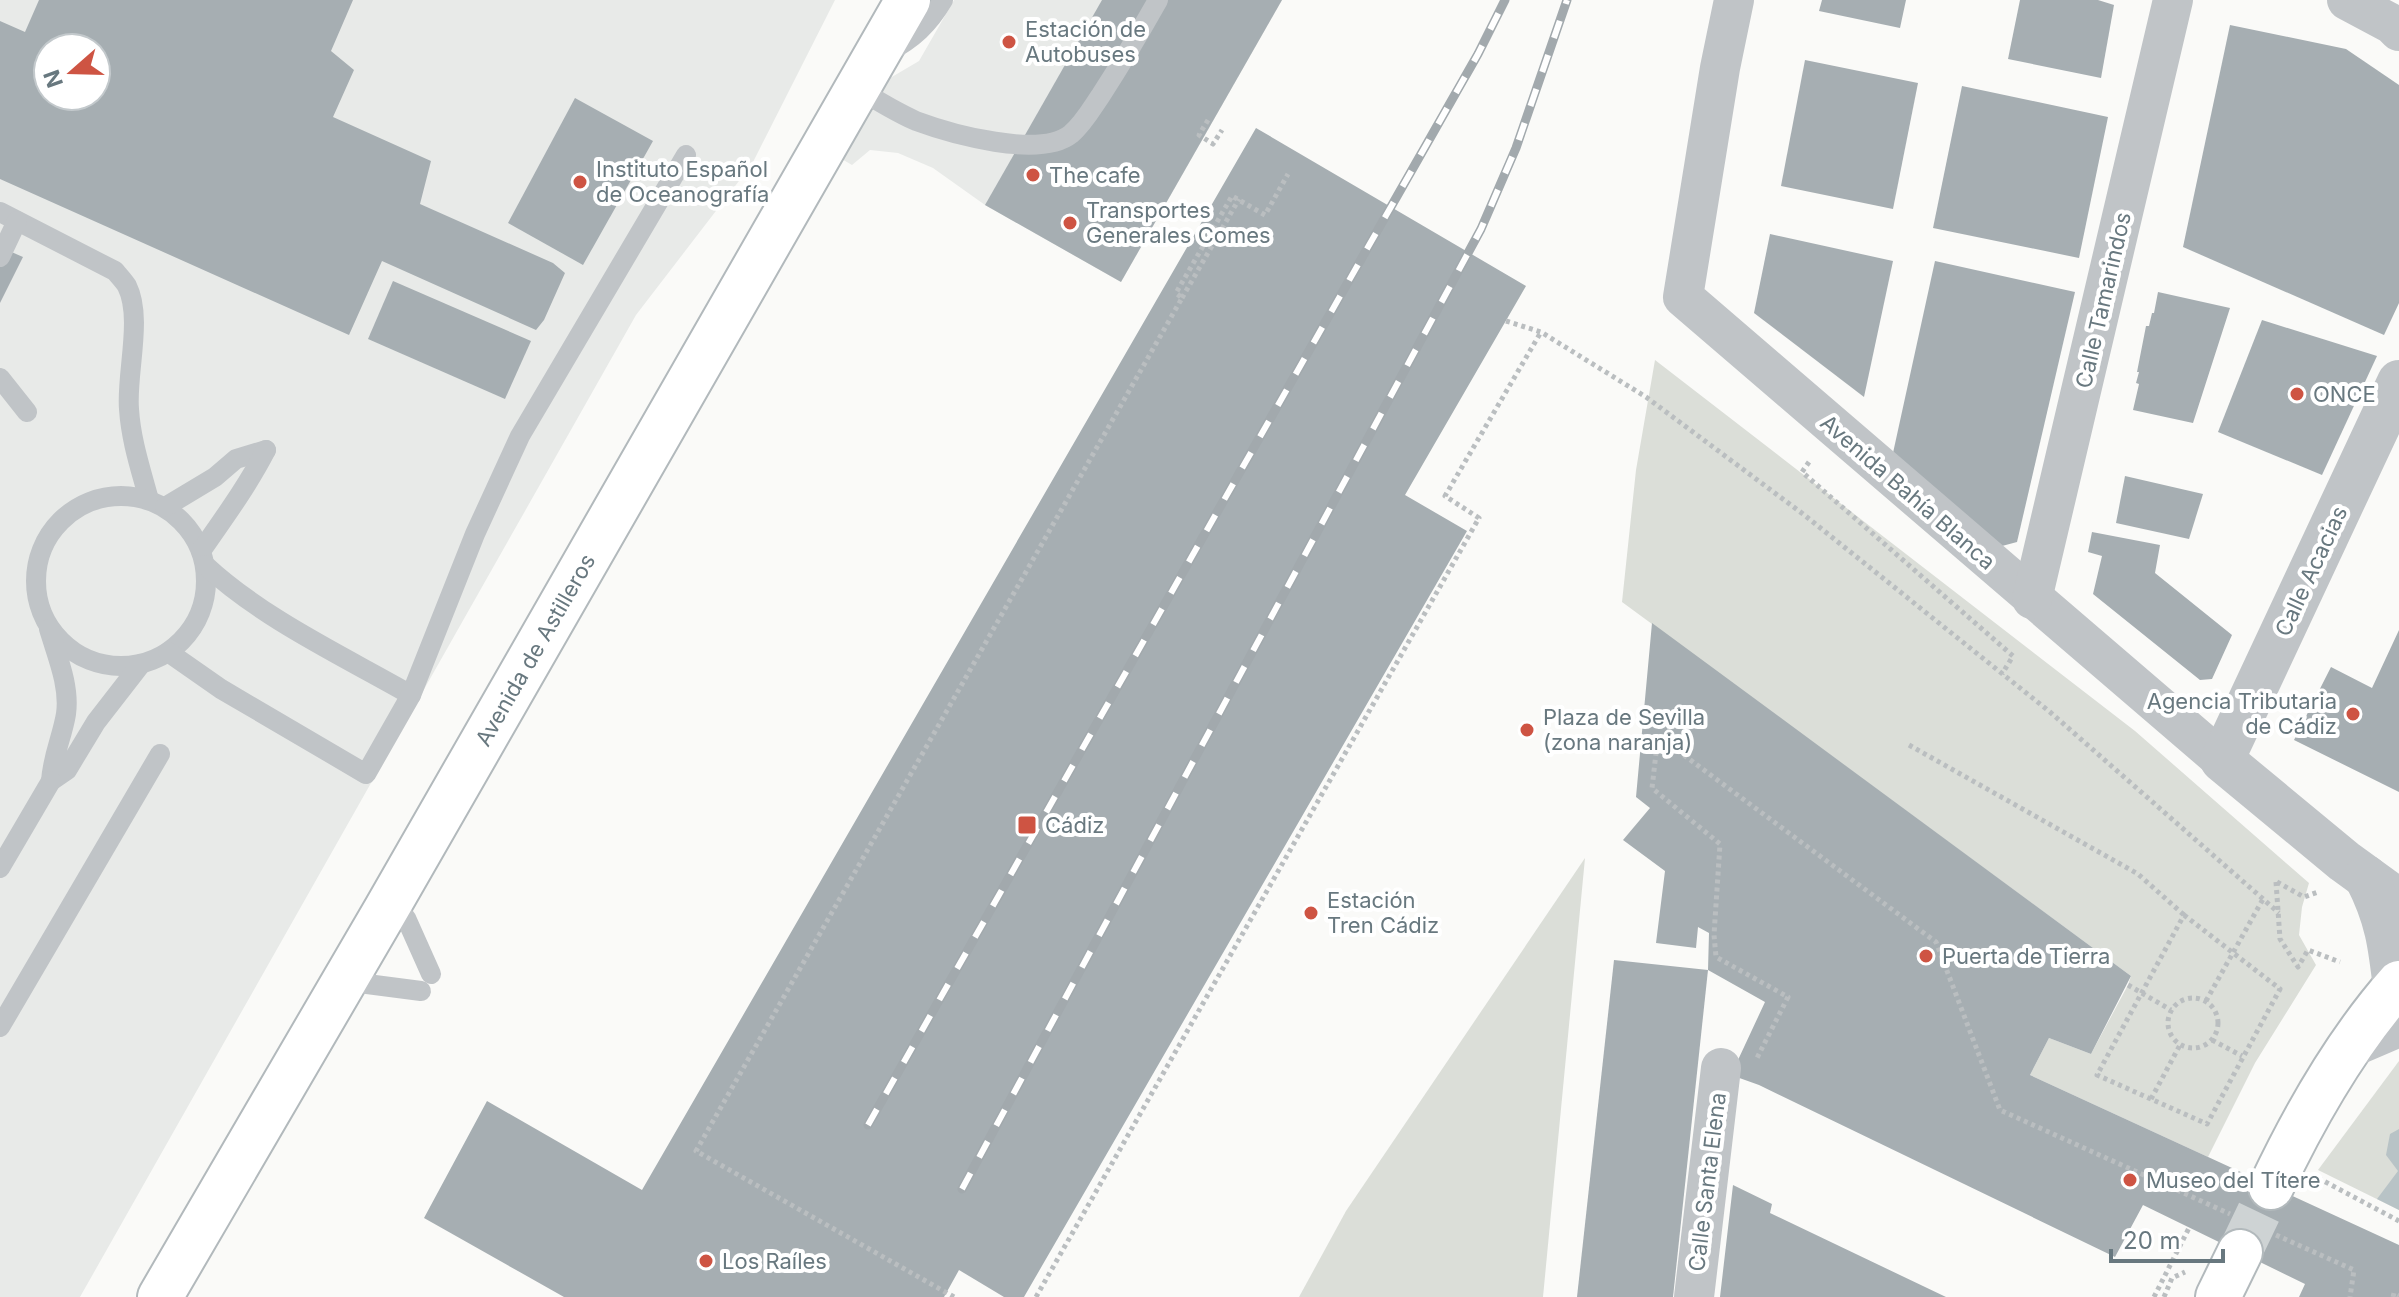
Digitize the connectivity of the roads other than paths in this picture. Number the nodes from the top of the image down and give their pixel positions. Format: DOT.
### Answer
graph roads {
  1 [pos="908,0"];
  2 [pos="943,0"];
  3 [pos="1158,0"];
  4 [pos="1734,0"];
  5 [pos="2173,0"];
  6 [pos="2350,1"];
  7 [pos="2399,31"];
  8 [pos="866,73"];
  9 [pos="686,155"];
  10 [pos="9,216"];
  11 [pos="0,257"];
  12 [pos="0,378"];
  13 [pos="2399,382"];
  14 [pos="27,412"];
  15 [pos="2386,446"];
  16 [pos="157,504"];
  17 [pos="203,558"];
  18 [pos="2032,599"];
  19 [pos="45,618"];
  20 [pos="168,652"];
  21 [pos="141,664"];
  22 [pos="411,695"];
  23 [pos="160,754"];
  24 [pos="2222,760"];
  25 [pos="51,781"];
  26 [pos="0,868"];
  27 [pos="2388,885"];
  28 [pos="387,908"];
  29 [pos="350,972"];
  30 [pos="2398,999"];
  31 [pos="0,1027"];
  32 [pos="1737,1067"];
  33 [pos="2277,1173"];
  34 [pos="2250,1234"];
  35 [pos="160,1297"];
  36 [pos="1694,1297"];
  37 [pos="2218,1297"];
  1 -- 8 [label="main road, Avenida de Astilleros"];
  2 -- 8 [label="lane"];
  3 -- 8 [label="lane"];
  4 -- 18 [label="street, Avenida Bahía Blanca"];
  5 -- 18 [label="street, Calle Tamarindos"];
  6 -- 7 [label="street"];
  8 -- 28 [label="main road, Avenida de Astilleros"];
  9 -- 22 [label="lane"];
  10 -- 11 [label="lane"];
  10 -- 16 [label="lane"];
  12 -- 14 [label="lane"];
  13 -- 15 [label="street, Calle Acacias"];
  15 -- 24 [label="street, Calle Acacias"];
  16 -- 17 [label="lane"];
  16 -- 17 [label="lane"];
  16 -- 19 [label="lane"];
  17 -- 20 [label="lane"];
  17 -- 22 [label="lane"];
  18 -- 24 [label="street, Avenida Bahía Blanca"];
  19 -- 21 [label="lane"];
  19 -- 25 [label="lane"];
  20 -- 21 [label="lane"];
  20 -- 22 [label="lane"];
  21 -- 25 [label="lane"];
  23 -- 31 [label="lane"];
  24 -- 27 [label="street, Avenida Bahía Blanca"];
  25 -- 26 [label="lane"];
  27 -- 30 [label="street, Avenida Bahía Blanca"];
  28 -- 29 [label="main road, Avenida de Astilleros"];
  28 -- 29 [label="lane"];
  29 -- 35 [label="main road, Avenida de Astilleros"];
  30 -- 33 [label="main road"];
  32 -- 36 [label="street, Calle Santa Elena"];
  34 -- 37 [label="main road"];
}
